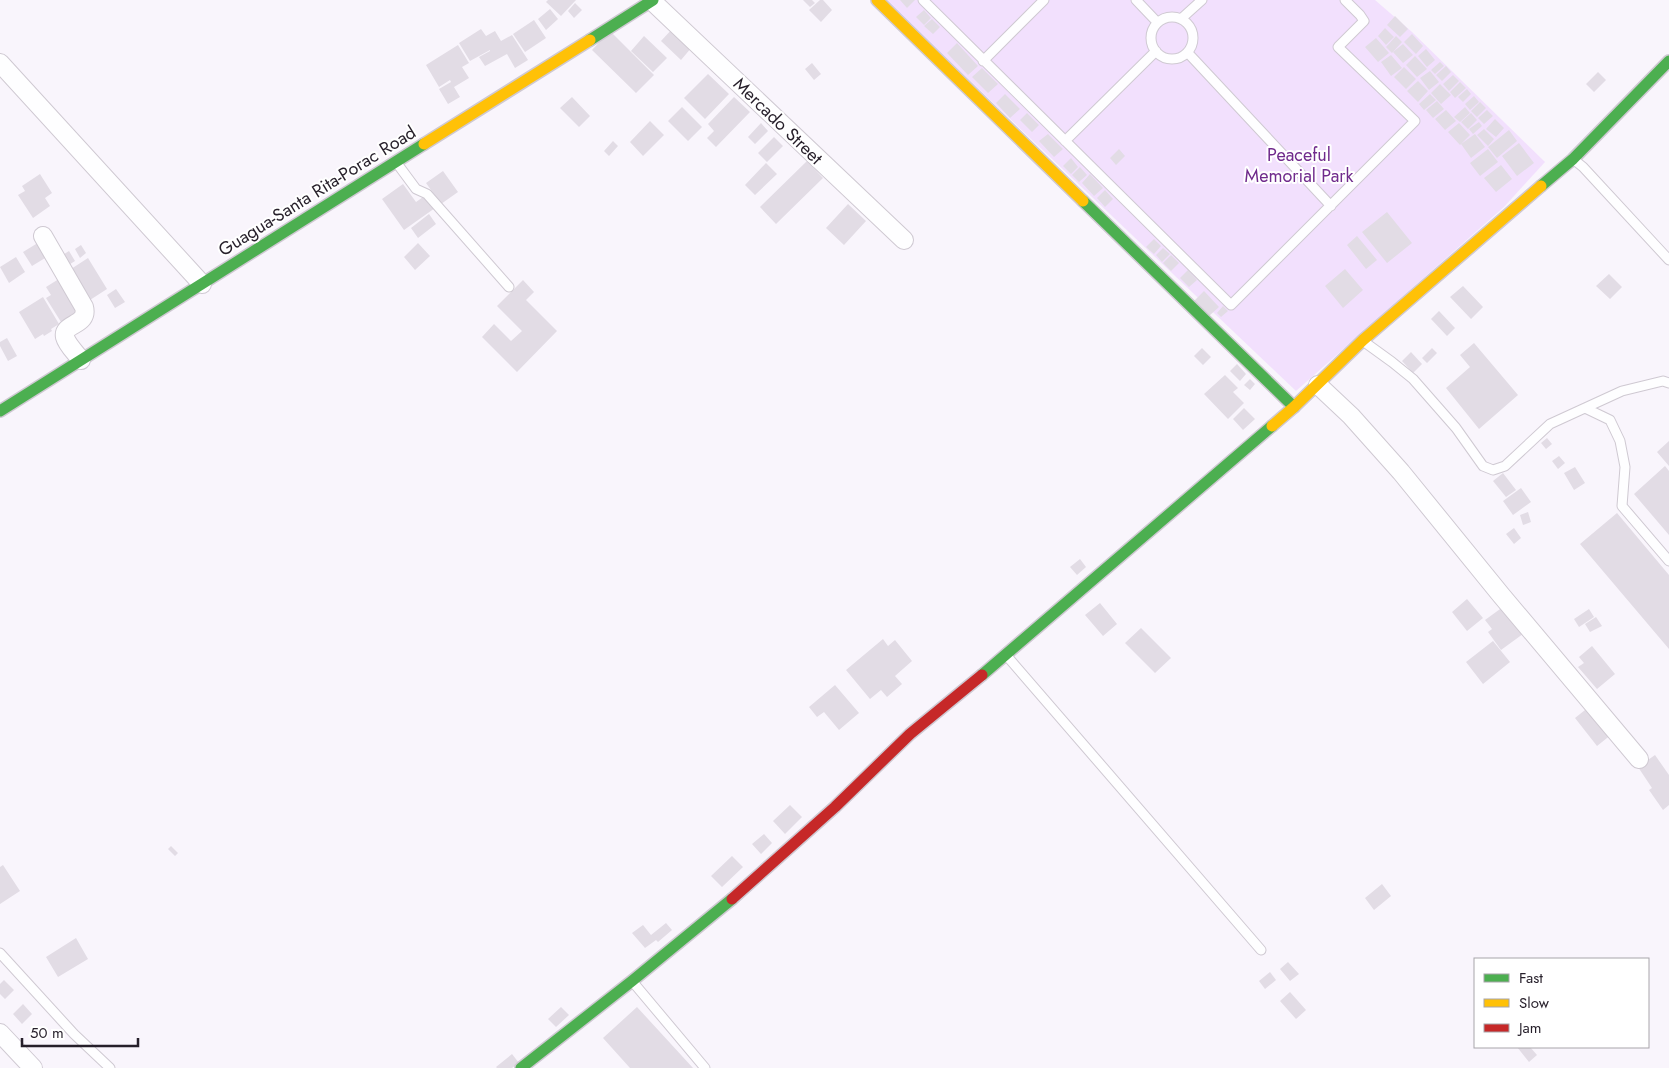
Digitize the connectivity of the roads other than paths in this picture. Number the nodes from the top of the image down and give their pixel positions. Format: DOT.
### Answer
graph roads {
  1 [pos="653,0"];
  2 [pos="877,0"];
  3 [pos="923,0"];
  4 [pos="1044,0"];
  5 [pos="1136,0"];
  6 [pos="1202,0"];
  7 [pos="1345,0"];
  8 [pos="1182,18"];
  9 [pos="1157,22"];
  10 [pos="1156,51"];
  11 [pos="1188,53"];
  12 [pos="1669,60"];
  13 [pos="983,61"];
  14 [pos="0,63"];
  15 [pos="1065,141"];
  16 [pos="1573,160"];
  17 [pos="396,162"];
  18 [pos="1331,206"];
  19 [pos="43,236"];
  20 [pos="904,240"];
  21 [pos="1669,260"];
  22 [pos="202,284"];
  23 [pos="509,286"];
  24 [pos="1363,340"];
  25 [pos="81,360"];
  26 [pos="1669,383"];
  27 [pos="1318,385"];
  28 [pos="1294,407"];
  29 [pos="1584,408"];
  30 [pos="0,411"];
  31 [pos="1669,561"];
  32 [pos="1006,655"];
  33 [pos="1639,759"];
  34 [pos="1261,950"];
  35 [pos="0,953"];
  36 [pos="632,981"];
  37 [pos="0,1033"];
  38 [pos="32,1068"];
  39 [pos="110,1068"];
  40 [pos="521,1068"];
  41 [pos="705,1068"];
  1 -- 17 [label="street, Guagua-Santa Rita-Porac Road"];
  1 -- 20 [label="street, Mercado Street"];
  2 -- 28 [label="street"];
  3 -- 13 [label="lane"];
  4 -- 13 [label="lane"];
  5 -- 9 [label="lane"];
  6 -- 8 [label="lane"];
  7 -- 18 [label="lane"];
  8 -- 9 [label="lane"];
  8 -- 11 [label="lane"];
  9 -- 10 [label="lane"];
  10 -- 11 [label="lane"];
  10 -- 15 [label="lane"];
  11 -- 18 [label="lane"];
  12 -- 16 [label="street"];
  13 -- 15 [label="lane"];
  14 -- 22 [label="street"];
  15 -- 18 [label="lane"];
  16 -- 21 [label="lane"];
  16 -- 24 [label="street"];
  17 -- 22 [label="street, Guagua-Santa Rita-Porac Road"];
  17 -- 23 [label="lane"];
  19 -- 25 [label="street"];
  22 -- 25 [label="street, Guagua-Santa Rita-Porac Road"];
  24 -- 27 [label="street"];
  24 -- 29 [label="lane"];
  25 -- 30 [label="street, Guagua-Santa Rita-Porac Road"];
  26 -- 29 [label="lane"];
  27 -- 28 [label="street"];
  27 -- 33 [label="street"];
  28 -- 32 [label="street"];
  29 -- 31 [label="lane"];
  32 -- 34 [label="lane"];
  32 -- 36 [label="street"];
  35 -- 39 [label="lane"];
  36 -- 40 [label="street"];
  36 -- 41 [label="lane"];
  37 -- 38 [label="street"];
}
